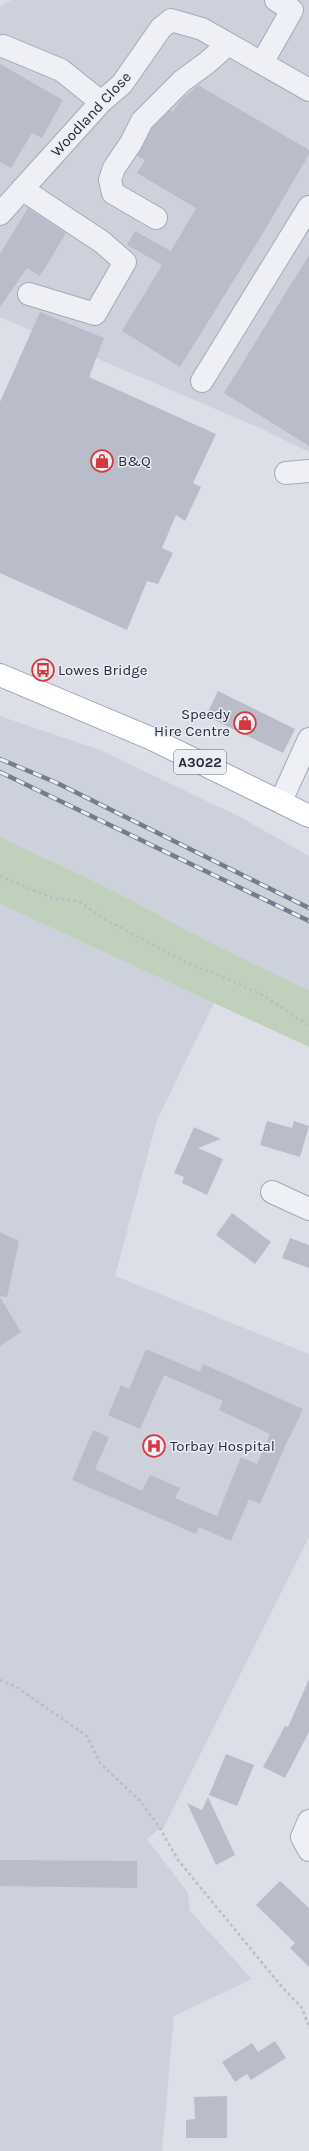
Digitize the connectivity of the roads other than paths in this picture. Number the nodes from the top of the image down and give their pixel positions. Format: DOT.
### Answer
graph roads {
  1 [pos="288,3"];
  2 [pos="228,44"];
  3 [pos="3,46"];
  4 [pos="262,63"];
  5 [pos="309,90"];
  6 [pos="101,102"];
  7 [pos="22,189"];
  8 [pos="309,207"];
  9 [pos="0,214"];
  10 [pos="156,218"];
  11 [pos="30,294"];
  12 [pos="202,381"];
  13 [pos="309,471"];
  14 [pos="286,473"];
  15 [pos="0,675"];
  16 [pos="0,688"];
  17 [pos="89,711"];
  18 [pos="309,739"];
  19 [pos="281,801"];
  20 [pos="309,816"];
  21 [pos="272,1192"];
  22 [pos="309,1208"];
  23 [pos="309,1821"];
  24 [pos="309,1850"];
  1 -- 4 [label="street"];
  2 -- 4 [label="street, Woodland Close"];
  2 -- 6 [label="street, Woodland Close"];
  2 -- 10 [label="street"];
  3 -- 6 [label="street"];
  4 -- 5 [label="street, Woodland Close"];
  6 -- 7 [label="street, Woodland Close"];
  7 -- 9 [label="street, Woodland Close"];
  7 -- 11 [label="street"];
  8 -- 12 [label="street"];
  13 -- 14 [label="street"];
  15 -- 17 [label="main road, A3022"];
  16 -- 17 [label="main road, A3022"];
  17 -- 19 [label="main road, A3022"];
  18 -- 19 [label="street"];
  19 -- 20 [label="main road, A3022"];
  21 -- 22 [label="street"];
  23 -- 24 [label="street"];
}
